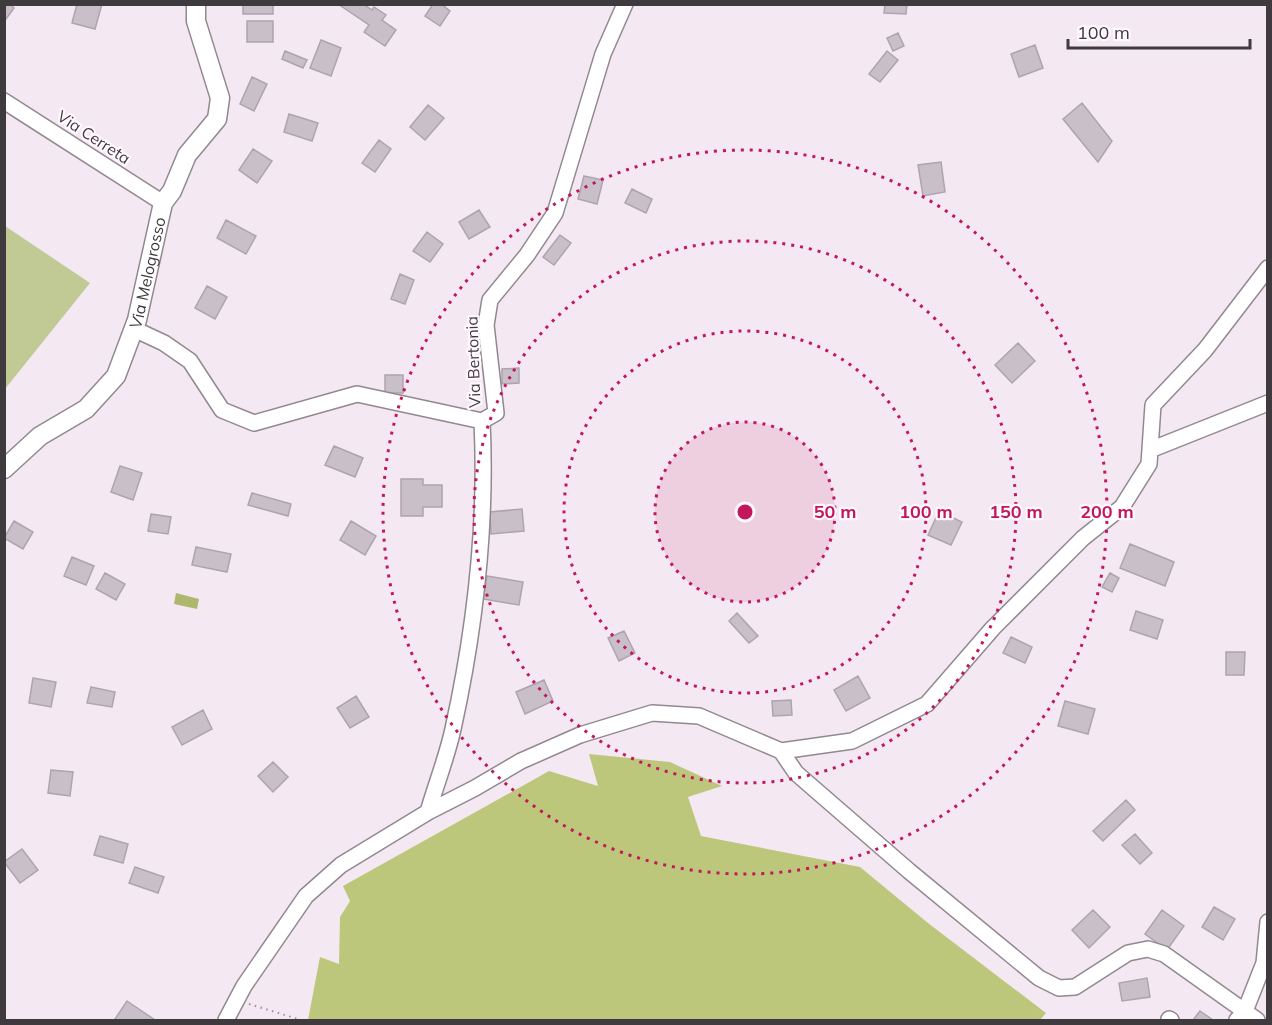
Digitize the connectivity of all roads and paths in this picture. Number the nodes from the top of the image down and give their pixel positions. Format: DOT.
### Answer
graph roads {
  1 [pos="196,4"];
  2 [pos="626,4"];
  3 [pos="4,102"];
  4 [pos="163,203"];
  5 [pos="1268,268"];
  6 [pos="134,329"];
  7 [pos="1268,403"];
  8 [pos="482,421"];
  9 [pos="1150,450"];
  10 [pos="4,469"];
  11 [pos="781,751"];
  12 [pos="428,812"];
  13 [pos="1268,922"];
  14 [pos="236,1001"];
  15 [pos="1246,1017"];
  16 [pos="225,1020"];
  17 [pos="301,1020"];
  1 -- 4 [label="street, Via Melogrosso"];
  2 -- 8 [label="street, Via Bertonia"];
  3 -- 4 [label="street, Via Cerreta"];
  4 -- 6 [label="street, Via Melogrosso"];
  5 -- 9 [label="street"];
  6 -- 8 [label="street"];
  6 -- 10 [label="street, Via Melogrosso"];
  7 -- 9 [label="street"];
  8 -- 12 [label="street, Via Bertonia"];
  9 -- 11 [label="street"];
  11 -- 12 [label="street"];
  11 -- 15 [label="street"];
  12 -- 14 [label="street"];
  13 -- 15 [label="street"];
  14 -- 16 [label="street"];
  14 -- 17 [label="path"];
}
